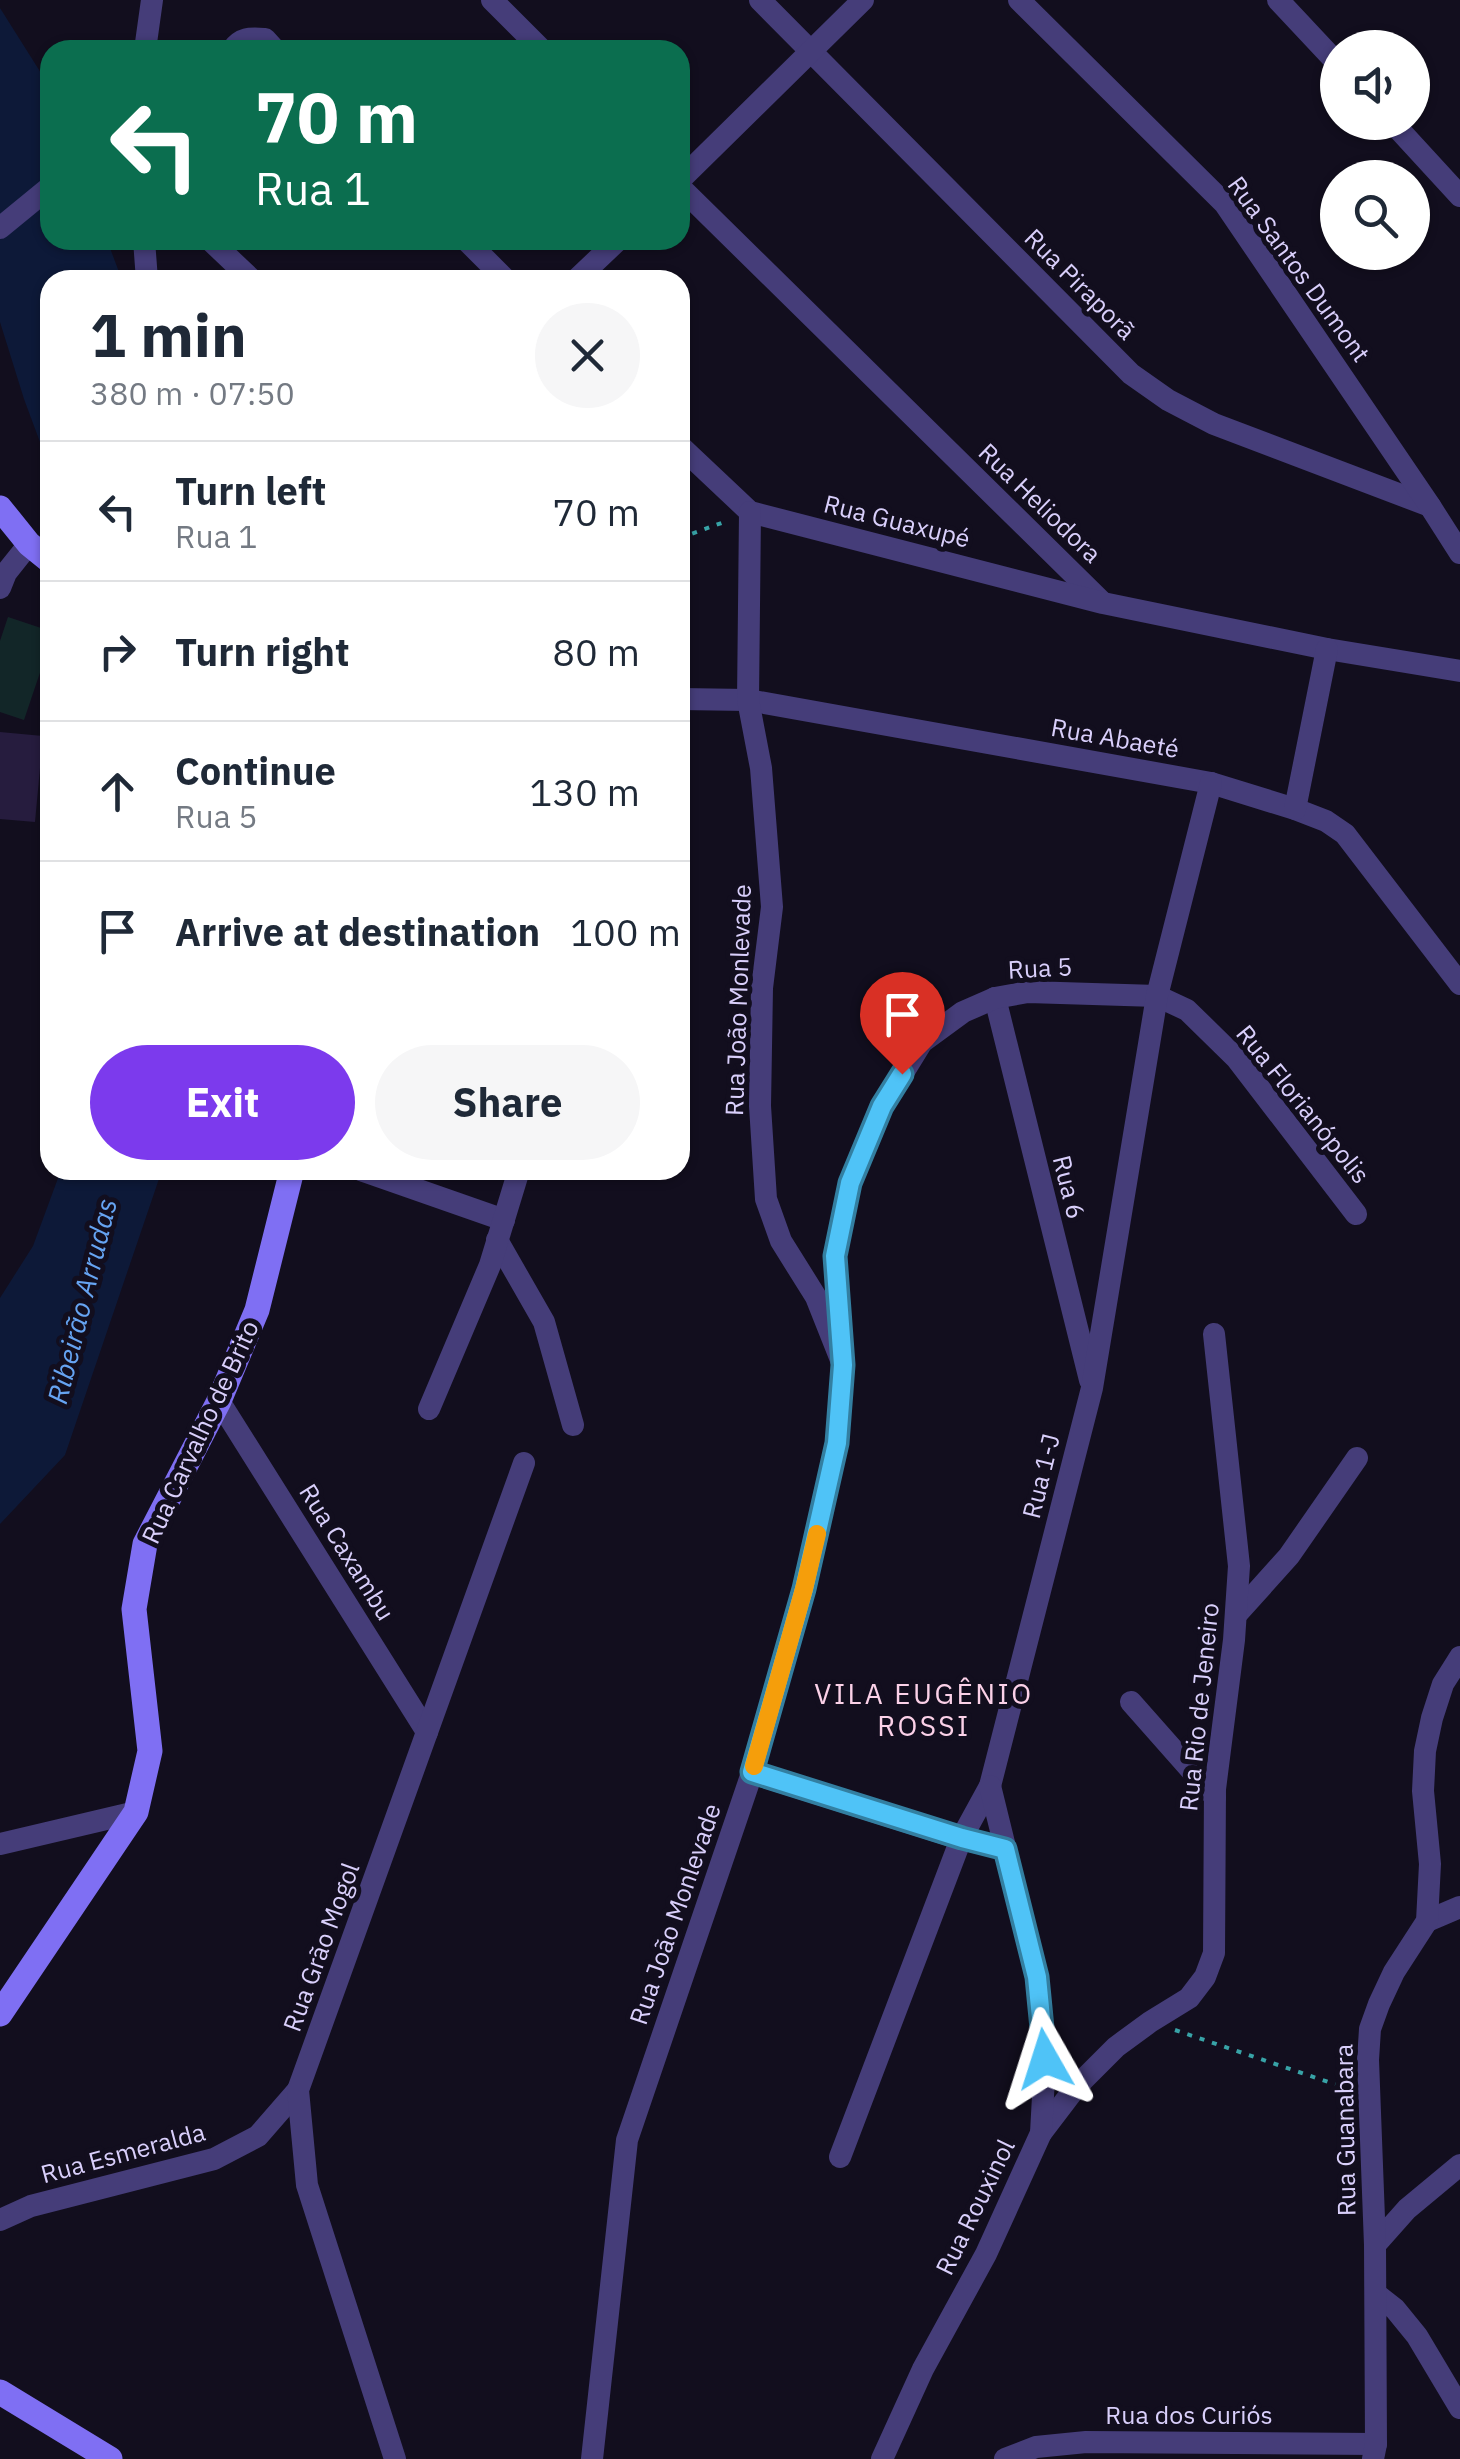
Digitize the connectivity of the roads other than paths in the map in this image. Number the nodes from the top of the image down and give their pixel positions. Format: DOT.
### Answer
graph roads {
  1 [pos="152,0"];
  2 [pos="492,0"];
  3 [pos="760,0"];
  4 [pos="863,0"];
  5 [pos="1019,0"];
  6 [pos="1278,0"];
  7 [pos="146,40"];
  8 [pos="532,40"];
  9 [pos="1320,45"];
  10 [pos="811,52"];
  11 [pos="1409,140"];
  12 [pos="690,174"];
  13 [pos="690,194"];
  14 [pos="40,196"];
  15 [pos="1460,196"];
  16 [pos="0,228"];
  17 [pos="220,250"];
  18 [pos="476,250"];
  19 [pos="608,250"];
  20 [pos="242,270"];
  21 [pos="496,270"];
  22 [pos="586,270"];
  23 [pos="690,455"];
  24 [pos="1430,506"];
  25 [pos="0,508"];
  26 [pos="750,512"];
  27 [pos="29,544"];
  28 [pos="40,553"];
  29 [pos="1460,553"];
  30 [pos="0,588"];
  31 [pos="1103,603"];
  32 [pos="1327,650"];
  33 [pos="1460,671"];
  34 [pos="690,699"];
  35 [pos="748,700"];
  36 [pos="1210,784"];
  37 [pos="1295,809"];
  38 [pos="1460,984"];
  39 [pos="1157,996"];
  40 [pos="994,998"];
  41 [pos="290,1180"];
  42 [pos="384,1180"];
  43 [pos="515,1180"];
  44 [pos="1356,1214"];
  45 [pos="500,1230"];
  46 [pos="1214,1334"];
  47 [pos="843,1365"];
  48 [pos="1092,1388"];
  49 [pos="219,1401"];
  50 [pos="428,1408"];
  51 [pos="573,1425"];
  52 [pos="1357,1458"];
  53 [pos="524,1463"];
  54 [pos="1236,1615"];
  55 [pos="1460,1657"];
  56 [pos="1131,1702"];
  57 [pos="428,1732"];
  58 [pos="752,1772"];
  59 [pos="990,1786"];
  60 [pos="1215,1797"];
  61 [pos="136,1812"];
  62 [pos="962,1838"];
  63 [pos="0,1844"];
  64 [pos="1005,1849"];
  65 [pos="1460,1907"];
  66 [pos="1427,1922"];
  67 [pos="0,2014"];
  68 [pos="298,2090"];
  69 [pos="1041,2133"];
  70 [pos="840,2157"];
  71 [pos="1460,2164"];
  72 [pos="0,2220"];
  73 [pos="1374,2245"];
  74 [pos="1376,2294"];
  75 [pos="0,2392"];
  76 [pos="1460,2405"];
  77 [pos="1235,2450"];
  78 [pos="1375,2451"];
  79 [pos="110,2459"];
  80 [pos="395,2459"];
  81 [pos="592,2459"];
  82 [pos="882,2459"];
  83 [pos="1005,2459"];
  1 -- 7 [label="street"];
  2 -- 8 [label="street"];
  3 -- 10 [label="street, Rua Piraporã"];
  4 -- 10 [label="street"];
  5 -- 24 [label="street, Rua Santos Dumont"];
  6 -- 9 [label="street"];
  10 -- 12 [label="street"];
  10 -- 24 [label="street, Rua Piraporã"];
  11 -- 15 [label="street"];
  13 -- 31 [label="street, Rua Heliodora"];
  14 -- 16 [label="street"];
  17 -- 20 [label="street"];
  18 -- 21 [label="street"];
  19 -- 22 [label="street"];
  23 -- 26 [label="street"];
  24 -- 29 [label="street, Rua Santos Dumont"];
  25 -- 27 [label="street"];
  26 -- 31 [label="street, Rua Guaxupé"];
  26 -- 35 [label="street, Rua João Monlevade"];
  27 -- 28 [label="street"];
  27 -- 30 [label="street"];
  31 -- 32 [label="street"];
  32 -- 33 [label="street"];
  32 -- 37 [label="street"];
  34 -- 35 [label="street, Rua Abaeté"];
  35 -- 36 [label="street, Rua Abaeté"];
  35 -- 47 [label="street, Rua João Monlevade"];
  36 -- 37 [label="street, Rua Abaeté"];
  36 -- 39 [label="street, Rua 1-J"];
  37 -- 38 [label="street, Rua Abaeté"];
  39 -- 40 [label="street, Rua 5"];
  39 -- 44 [label="street, Rua Florianópolis"];
  39 -- 48 [label="street, Rua 1-J"];
  40 -- 47 [label="street, Rua 5"];
  40 -- 48 [label="street, Rua 6"];
  41 -- 49 [label="street, Rua Carvalho de Brito"];
  42 -- 45 [label="street"];
  43 -- 45 [label="street"];
  45 -- 50 [label="street"];
  45 -- 51 [label="street"];
  46 -- 54 [label="street, Rua Rio de Jeneiro"];
  47 -- 58 [label="street, Rua João Monlevade"];
  48 -- 59 [label="street, Rua 1-J"];
  49 -- 57 [label="street, Rua Caxambu"];
  49 -- 61 [label="street, Rua Carvalho de Brito"];
  52 -- 54 [label="street"];
  53 -- 57 [label="street, Rua Grão Mogol"];
  54 -- 60 [label="street, Rua Rio de Jeneiro"];
  55 -- 66 [label="street"];
  56 -- 60 [label="street"];
  57 -- 68 [label="street, Rua Grão Mogol"];
  58 -- 62 [label="street"];
  58 -- 81 [label="street, Rua João Monlevade"];
  59 -- 62 [label="street, Rua 1-J"];
  59 -- 64 [label="street, Rua Rouxinol"];
  60 -- 69 [label="street, Rua Rio de Jeneiro"];
  61 -- 63 [label="street"];
  61 -- 67 [label="street, Rua Carvalho de Brito"];
  62 -- 64 [label="street"];
  62 -- 70 [label="street, Rua 1-J"];
  64 -- 69 [label="street, Rua Rouxinol"];
  65 -- 66 [label="street"];
  66 -- 73 [label="street, Rua Guanabara"];
  68 -- 72 [label="street, Rua Esmeralda"];
  68 -- 80 [label="street, Rua Grão Mogol"];
  69 -- 82 [label="street, Rua Rouxinol"];
  71 -- 73 [label="street"];
  73 -- 74 [label="street, Rua Guanabara"];
  74 -- 76 [label="street"];
  74 -- 78 [label="street, Rua Guanabara"];
  75 -- 79 [label="street"];
  77 -- 78 [label="street, Rua dos Curiós"];
  77 -- 83 [label="street, Rua dos Curiós"];
}
